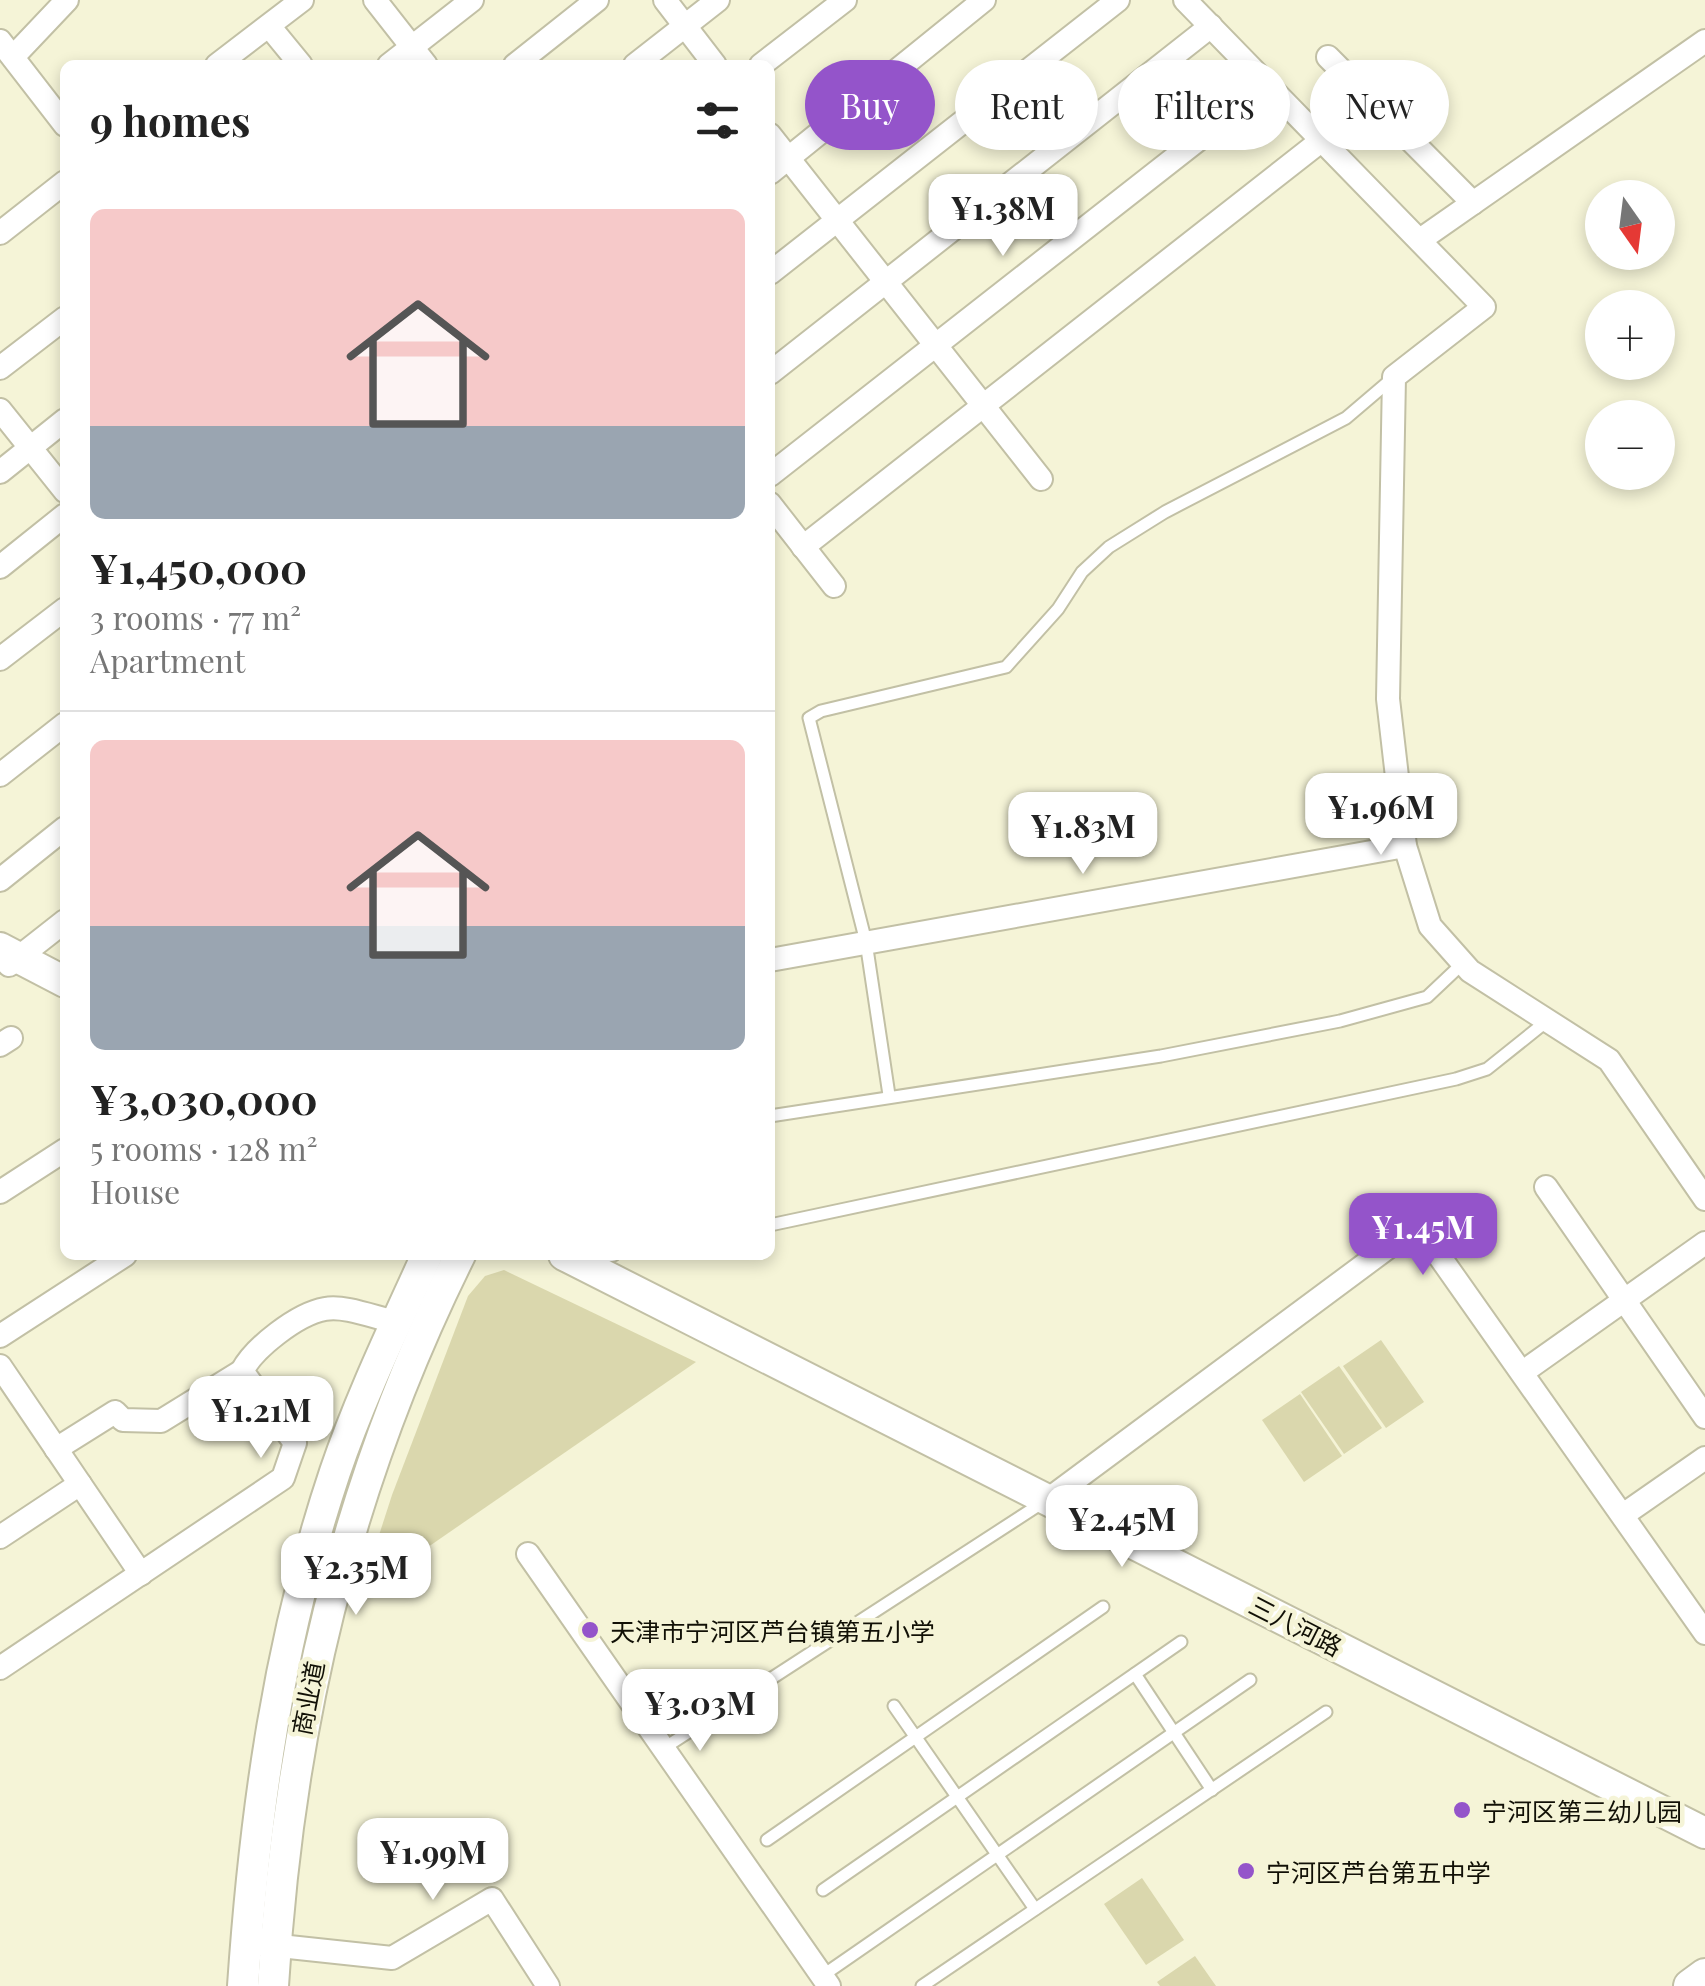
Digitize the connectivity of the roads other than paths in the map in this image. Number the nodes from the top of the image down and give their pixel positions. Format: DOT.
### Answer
graph roads {
  1 [pos="67,0"];
  2 [pos="302,0"];
  3 [pos="375,0"];
  4 [pos="472,0"];
  5 [pos="597,0"];
  6 [pos="665,0"];
  7 [pos="718,0"];
  8 [pos="844,0"];
  9 [pos="984,0"];
  10 [pos="1118,0"];
  11 [pos="1185,0"];
  12 [pos="269,26"];
  13 [pos="685,26"];
  14 [pos="1211,26"];
  15 [pos="1705,41"];
  16 [pos="6,49"];
  17 [pos="413,49"];
  18 [pos="1328,57"];
  19 [pos="225,60"];
  20 [pos="297,60"];
  21 [pos="521,60"];
  22 [pos="642,60"];
  23 [pos="711,60"];
  24 [pos="767,60"];
  25 [pos="1244,60"];
  26 [pos="1290,107"];
  27 [pos="60,119"];
  28 [pos="1310,128"];
  29 [pos="1310,149"];
  30 [pos="1185,150"];
  31 [pos="1332,150"];
  32 [pos="779,166"];
  33 [pos="60,186"];
  34 [pos="1473,203"];
  35 [pos="837,220"];
  36 [pos="0,233"];
  37 [pos="1420,240"];
  38 [pos="775,269"];
  39 [pos="886,282"];
  40 [pos="60,322"];
  41 [pos="936,345"];
  42 [pos="0,368"];
  43 [pos="775,369"];
  44 [pos="1394,378"];
  45 [pos="983,406"];
  46 [pos="0,410"];
  47 [pos="60,424"];
  48 [pos="31,448"];
  49 [pos="775,471"];
  50 [pos="0,472"];
  51 [pos="1040,479"];
  52 [pos="60,485"];
  53 [pos="775,511"];
  54 [pos="60,520"];
  55 [pos="803,547"];
  56 [pos="0,567"];
  57 [pos="834,586"];
  58 [pos="60,612"];
  59 [pos="0,660"];
  60 [pos="60,728"];
  61 [pos="0,775"];
  62 [pos="60,832"];
  63 [pos="1405,846"];
  64 [pos="0,880"];
  65 [pos="60,924"];
  66 [pos="866,942"];
  67 [pos="6,959"];
  68 [pos="775,959"];
  69 [pos="1463,963"];
  70 [pos="60,980"];
  71 [pos="60,994"];
  72 [pos="1548,1021"];
  73 [pos="889,1095"];
  74 [pos="775,1115"];
  75 [pos="60,1153"];
  76 [pos="1546,1188"];
  77 [pos="0,1192"];
  78 [pos="1705,1199"];
  79 [pos="775,1223"];
  80 [pos="1705,1243"];
  81 [pos="117,1260"];
  82 [pos="425,1260"];
  83 [pos="457,1260"];
  84 [pos="604,1260"];
  85 [pos="1624,1300"];
  86 [pos="396,1322"];
  87 [pos="0,1336"];
  88 [pos="0,1366"];
  89 [pos="242,1372"];
  90 [pos="1523,1372"];
  91 [pos="8,1394"];
  92 [pos="1705,1417"];
  93 [pos="56,1449"];
  94 [pos="1705,1458"];
  95 [pos="80,1484"];
  96 [pos="1055,1494"];
  97 [pos="1623,1516"];
  98 [pos="0,1536"];
  99 [pos="528,1554"];
  100 [pos="142,1574"];
  101 [pos="1102,1607"];
  102 [pos="1705,1634"];
  103 [pos="1180,1642"];
  104 [pos="0,1668"];
  105 [pos="1135,1674"];
  106 [pos="1250,1680"];
  107 [pos="894,1706"];
  108 [pos="1326,1712"];
  109 [pos="915,1737"];
  110 [pos="664,1748"];
  111 [pos="1212,1790"];
  112 [pos="1705,1816"];
  113 [pos="1705,1833"];
  114 [pos="767,1840"];
  115 [pos="823,1890"];
  116 [pos="1035,1909"];
  117 [pos="261,1944"];
  118 [pos="1705,1976"];
  119 [pos="826,1981"];
  120 [pos="243,1986"];
  121 [pos="273,1986"];
  122 [pos="548,1986"];
  123 [pos="922,1986"];
  124 [pos="1690,1986"];
  1 -- 16 [label="street"];
  2 -- 12 [label="street"];
  3 -- 17 [label="street"];
  4 -- 17 [label="street"];
  5 -- 21 [label="street"];
  6 -- 13 [label="street"];
  7 -- 13 [label="street"];
  8 -- 24 [label="street"];
  9 -- 32 [label="street"];
  10 -- 35 [label="street"];
  11 -- 14 [label="street"];
  12 -- 19 [label="street"];
  12 -- 20 [label="street"];
  13 -- 22 [label="street"];
  13 -- 23 [label="street"];
  14 -- 25 [label="street"];
  14 -- 39 [label="street"];
  15 -- 34 [label="street"];
  16 -- 27 [label="street"];
  18 -- 34 [label="street"];
  26 -- 28 [label="street"];
  29 -- 45 [label="street"];
  30 -- 41 [label="street"];
  31 -- 37 [label="street"];
  32 -- 35 [label="street"];
  33 -- 36 [label="street"];
  34 -- 37 [label="street"];
  35 -- 38 [label="street"];
  35 -- 39 [label="street"];
  37 -- 44 [label="street"];
  39 -- 41 [label="street"];
  39 -- 43 [label="street"];
  40 -- 42 [label="street"];
  41 -- 45 [label="street"];
  41 -- 49 [label="street"];
  44 -- 63 [label="street"];
  44 -- 66 [label="lane"];
  45 -- 51 [label="street"];
  45 -- 55 [label="street"];
  46 -- 48 [label="street"];
  47 -- 48 [label="street"];
  48 -- 50 [label="street"];
  48 -- 52 [label="street"];
  53 -- 55 [label="street"];
  54 -- 56 [label="street"];
  55 -- 57 [label="street"];
  58 -- 59 [label="street"];
  60 -- 61 [label="street"];
  62 -- 64 [label="street"];
  63 -- 66 [label="street"];
  63 -- 69 [label="street"];
  65 -- 67 [label="street"];
  66 -- 68 [label="street"];
  66 -- 73 [label="lane"];
  67 -- 70 [label="street"];
  67 -- 71 [label="street"];
  69 -- 72 [label="street"];
  69 -- 73 [label="lane"];
  72 -- 78 [label="street"];
  72 -- 79 [label="lane"];
  73 -- 74 [label="lane"];
  75 -- 77 [label="street"];
  76 -- 85 [label="street"];
  80 -- 85 [label="street"];
  81 -- 87 [label="street"];
  82 -- 86 [label="street, 商业道"];
  83 -- 117 [label="street, 商业道"];
  84 -- 96 [label="street, 三八河路"];
  85 -- 90 [label="street"];
  85 -- 92 [label="street"];
  86 -- 89 [label="street"];
  86 -- 117 [label="street, 商业道"];
  88 -- 91 [label="street"];
  89 -- 93 [label="street"];
  89 -- 100 [label="street"];
  90 -- 96 [label="street"];
  90 -- 97 [label="street"];
  91 -- 93 [label="street"];
  93 -- 95 [label="street"];
  94 -- 97 [label="street"];
  95 -- 98 [label="street"];
  95 -- 100 [label="street"];
  96 -- 110 [label="lane"];
  96 -- 112 [label="street, 三八河路"];
  96 -- 113 [label="street, 三八河路"];
  97 -- 102 [label="street"];
  99 -- 110 [label="street"];
  100 -- 104 [label="street"];
  101 -- 109 [label="lane"];
  103 -- 105 [label="lane"];
  105 -- 111 [label="lane"];
  105 -- 115 [label="lane"];
  106 -- 119 [label="lane"];
  107 -- 109 [label="lane"];
  108 -- 111 [label="lane"];
  109 -- 114 [label="lane"];
  109 -- 116 [label="lane"];
  110 -- 119 [label="street"];
  111 -- 116 [label="lane"];
  116 -- 123 [label="lane"];
  117 -- 120 [label="street, 商业道"];
  117 -- 121 [label="street, 商业道"];
  117 -- 122 [label="street"];
  118 -- 124 [label="main road"];
}
